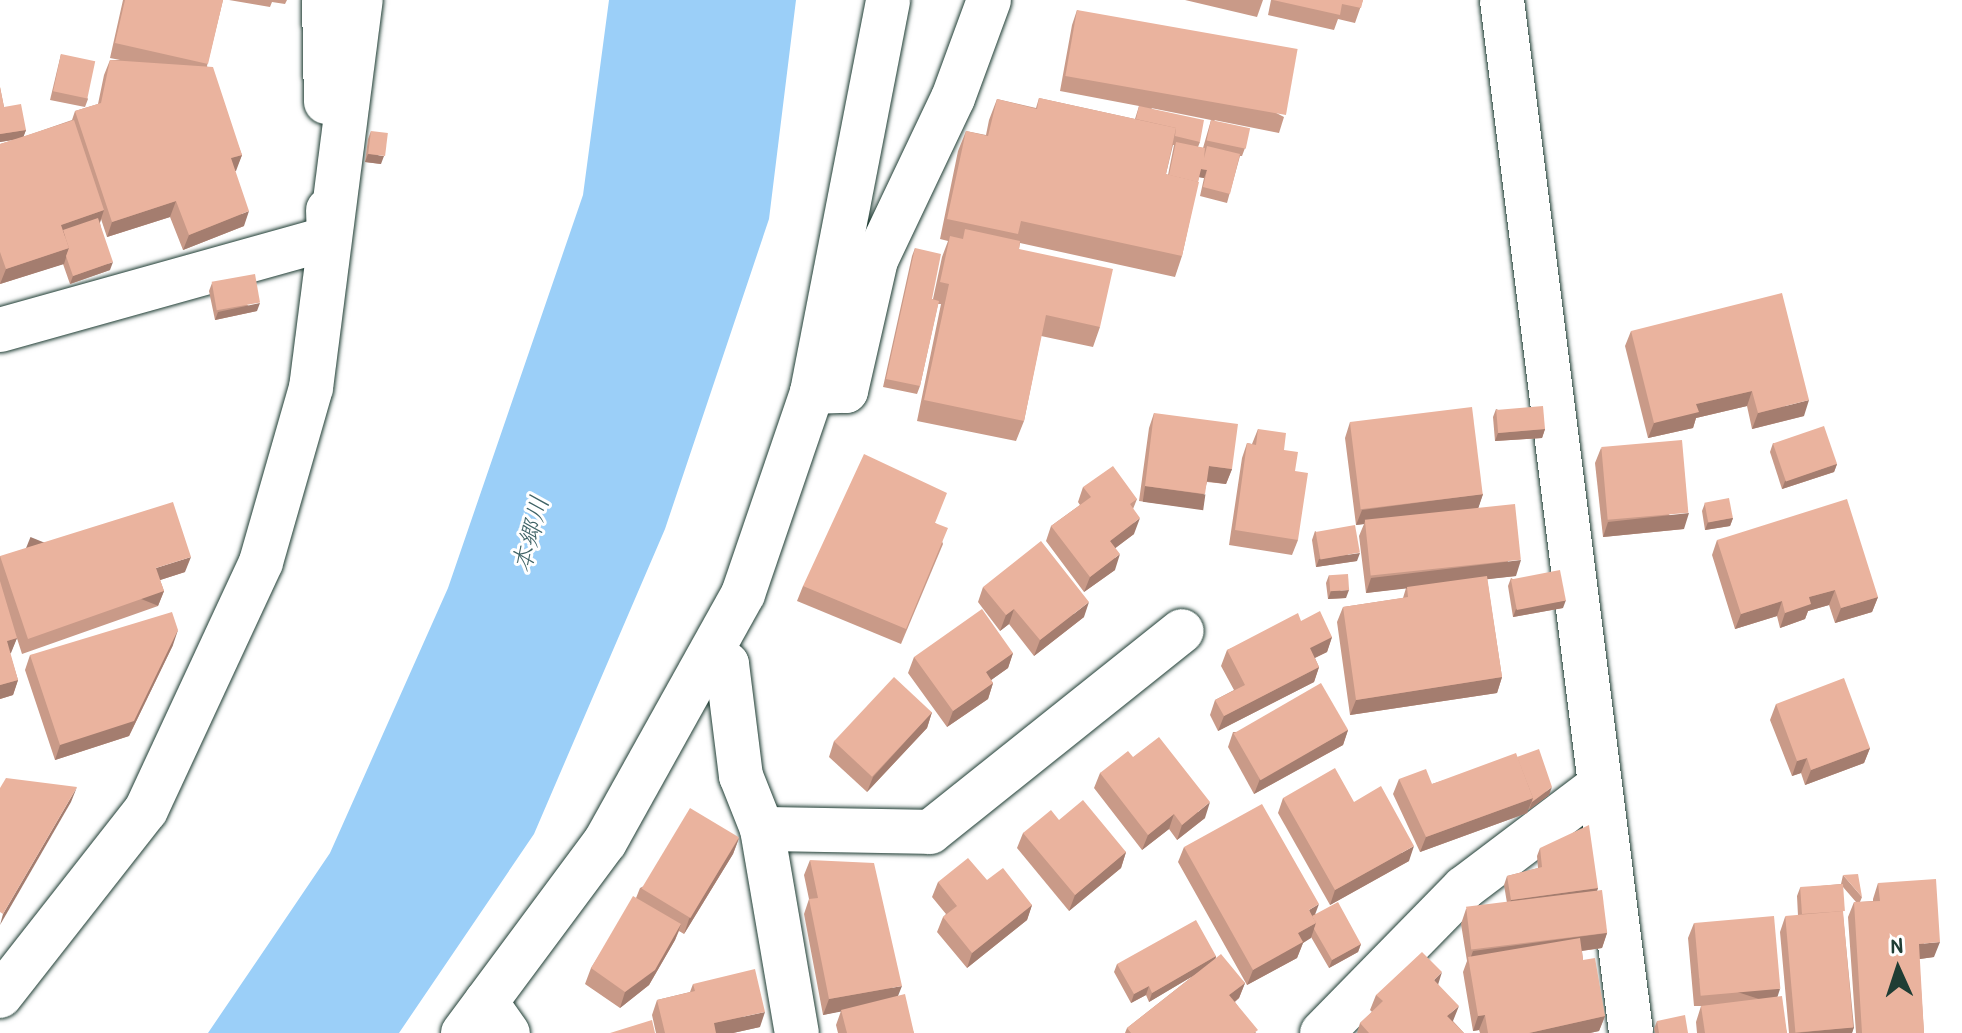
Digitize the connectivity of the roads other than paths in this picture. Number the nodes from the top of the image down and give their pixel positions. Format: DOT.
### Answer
graph roads {
  1 [pos="324,0"];
  2 [pos="361,0"];
  3 [pos="888,0"];
  4 [pos="989,0"];
  5 [pos="1502,0"];
  6 [pos="329,238"];
  7 [pos="0,330"];
  8 [pos="812,392"];
  9 [pos="1182,631"];
  10 [pos="708,658"];
  11 [pos="1599,786"];
  12 [pos="762,829"];
  13 [pos="0,996"];
  14 [pos="486,1023"];
  15 [pos="797,1033"];
  16 [pos="1322,1033"];
  17 [pos="1631,1033"];
  1 -- 6 [label="street"];
  2 -- 6 [label="street"];
  3 -- 8 [label="street"];
  4 -- 8 [label="street"];
  5 -- 11 [label="street"];
  6 -- 7 [label="street"];
  6 -- 13 [label="street"];
  8 -- 10 [label="street"];
  9 -- 12 [label="street"];
  10 -- 12 [label="street"];
  10 -- 14 [label="street"];
  11 -- 16 [label="street"];
  11 -- 17 [label="street"];
  12 -- 15 [label="street"];
}
